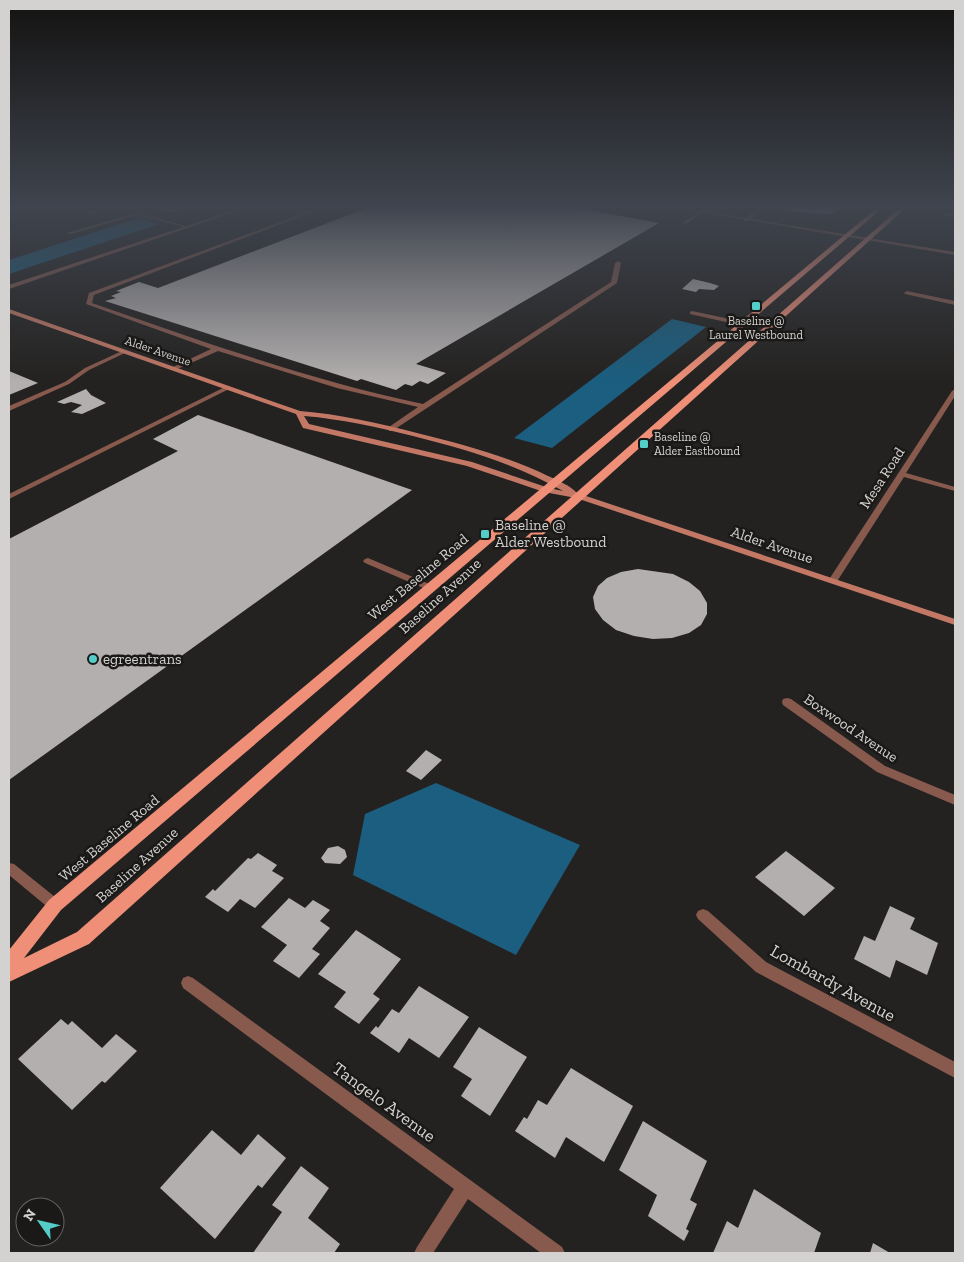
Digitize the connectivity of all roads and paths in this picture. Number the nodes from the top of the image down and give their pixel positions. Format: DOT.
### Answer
graph roads {
  1 [pos="75,265"];
  2 [pos="169,265"];
  3 [pos="618,265"];
  4 [pos="812,265"];
  5 [pos="839,265"];
  6 [pos="9,287"];
  7 [pos="907,293"];
  8 [pos="955,302"];
  9 [pos="9,311"];
  10 [pos="692,313"];
  11 [pos="744,324"];
  12 [pos="218,348"];
  13 [pos="124,352"];
  14 [pos="173,369"];
  15 [pos="227,388"];
  16 [pos="955,391"];
  17 [pos="424,406"];
  18 [pos="9,409"];
  19 [pos="299,413"];
  20 [pos="392,429"];
  21 [pos="902,474"];
  22 [pos="552,486"];
  23 [pos="955,489"];
  24 [pos="578,496"];
  25 [pos="9,497"];
  26 [pos="368,561"];
  27 [pos="834,581"];
  28 [pos="431,588"];
  29 [pos="955,622"];
  30 [pos="787,702"];
  31 [pos="955,800"];
  32 [pos="9,868"];
  33 [pos="55,905"];
  34 [pos="703,915"];
  35 [pos="9,963"];
  36 [pos="9,974"];
  37 [pos="188,983"];
  38 [pos="955,1070"];
  39 [pos="465,1187"];
  40 [pos="424,1253"];
  41 [pos="556,1253"];
  1 -- 6 [label="street"];
  2 -- 12 [label="street"];
  3 -- 17 [label="street"];
  4 -- 11 [label="main road, West Baseline Road"];
  5 -- 24 [label="main road, Baseline Avenue"];
  7 -- 8 [label="street"];
  9 -- 13 [label="main road, Alder Avenue"];
  10 -- 11 [label="street"];
  11 -- 22 [label="main road, West Baseline Road"];
  12 -- 14 [label="street"];
  12 -- 17 [label="street"];
  13 -- 14 [label="main road, Alder Avenue"];
  13 -- 18 [label="street"];
  14 -- 15 [label="main road, Alder Avenue"];
  15 -- 19 [label="main road, Alder Avenue"];
  15 -- 25 [label="street"];
  16 -- 21 [label="street, Mesa Road"];
  17 -- 20 [label="street"];
  19 -- 20 [label="main road, Alder Avenue"];
  19 -- 22 [label="main road, Alder Avenue"];
  20 -- 22 [label="main road, Alder Avenue"];
  21 -- 23 [label="street"];
  21 -- 27 [label="street, Mesa Road"];
  22 -- 24 [label="main road, Alder Avenue"];
  22 -- 24 [label="main road, Alder Avenue"];
  22 -- 28 [label="main road, West Baseline Road"];
  24 -- 27 [label="main road, Alder Avenue"];
  24 -- 36 [label="main road, Baseline Avenue"];
  26 -- 28 [label="street"];
  27 -- 29 [label="main road, Alder Avenue"];
  28 -- 33 [label="main road, West Baseline Road"];
  30 -- 31 [label="street, Boxwood Avenue"];
  32 -- 33 [label="street"];
  33 -- 35 [label="main road, West Baseline Road"];
  34 -- 38 [label="street, Lombardy Avenue"];
  37 -- 39 [label="street, Tangelo Avenue"];
  39 -- 40 [label="street"];
  39 -- 41 [label="street, Tangelo Avenue"];
}
